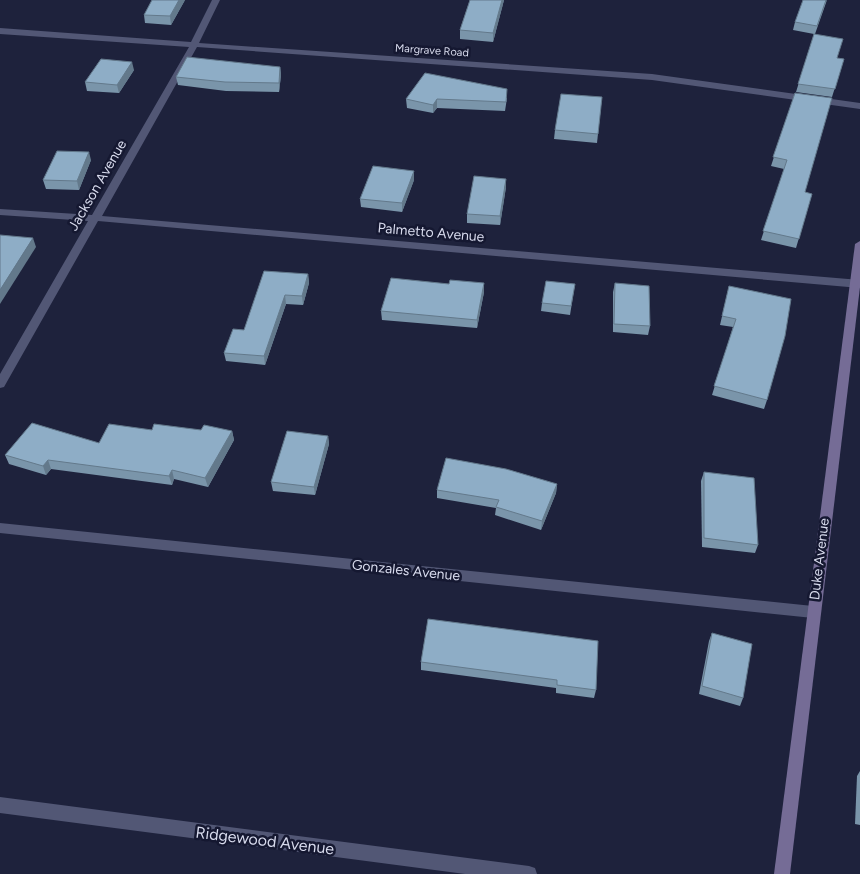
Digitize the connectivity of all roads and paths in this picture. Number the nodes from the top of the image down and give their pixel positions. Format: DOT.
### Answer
graph roads {
  1 [pos="216,0"];
  2 [pos="0,31"];
  3 [pos="194,45"];
  4 [pos="860,106"];
  5 [pos="0,212"];
  6 [pos="94,218"];
  7 [pos="860,244"];
  8 [pos="857,283"];
  9 [pos="0,384"];
  10 [pos="0,528"];
  11 [pos="813,612"];
  12 [pos="0,805"];
  13 [pos="529,874"];
  14 [pos="782,874"];
  1 -- 3 [label="street, Jackson Avenue"];
  2 -- 3 [label="street, Margrave Road"];
  3 -- 4 [label="street, Margrave Road"];
  3 -- 6 [label="street, Jackson Avenue"];
  5 -- 6 [label="street, Palmetto Avenue"];
  6 -- 8 [label="street, Palmetto Avenue"];
  6 -- 9 [label="street, Jackson Avenue"];
  7 -- 8 [label="street, Duke Avenue"];
  8 -- 11 [label="street, Duke Avenue"];
  10 -- 11 [label="street, Gonzales Avenue"];
  11 -- 14 [label="street, Duke Avenue"];
  12 -- 13 [label="street, Ridgewood Avenue"];
}
